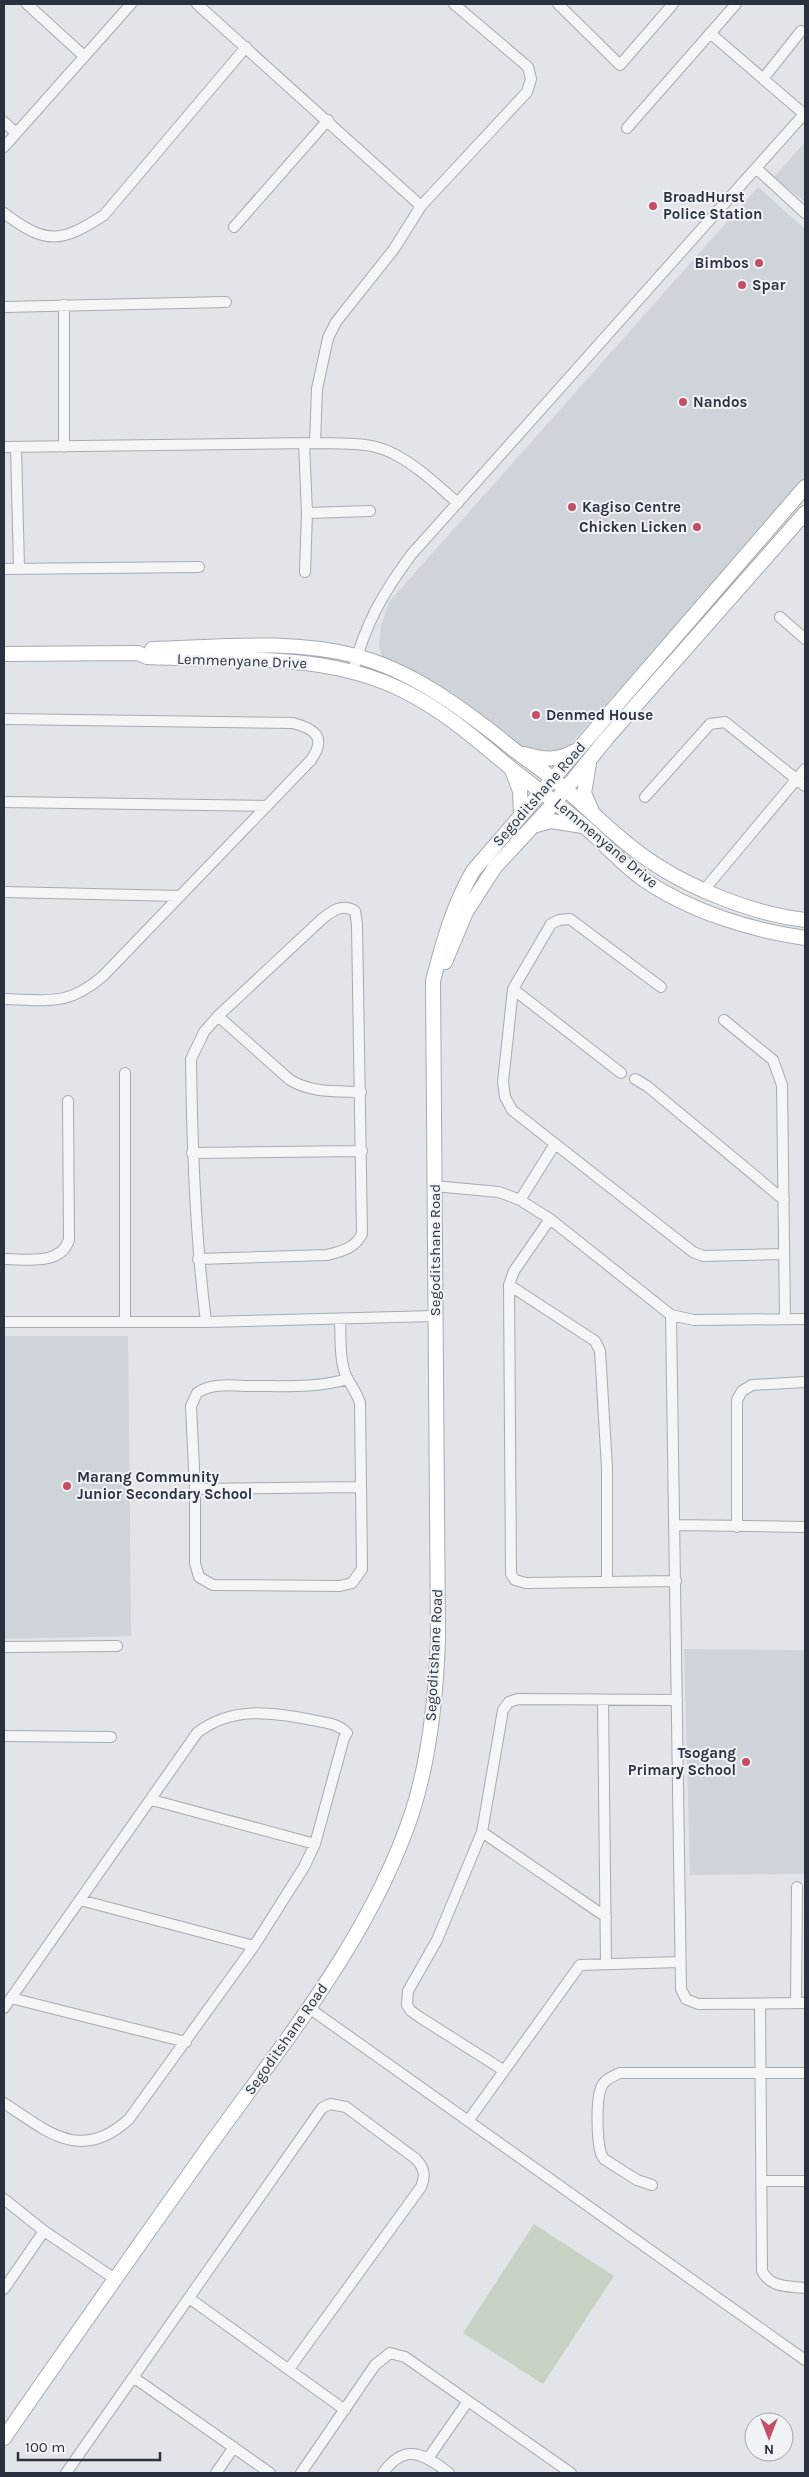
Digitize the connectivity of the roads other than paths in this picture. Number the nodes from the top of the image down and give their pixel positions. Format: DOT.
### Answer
graph roads {
  1 [pos="27,4"];
  2 [pos="131,4"];
  3 [pos="197,4"];
  4 [pos="454,4"];
  5 [pos="558,4"];
  6 [pos="673,4"];
  7 [pos="736,4"];
  8 [pos="801,31"];
  9 [pos="710,33"];
  10 [pos="246,46"];
  11 [pos="84,56"];
  12 [pos="763,79"];
  13 [pos="805,113"];
  14 [pos="328,120"];
  15 [pos="4,122"];
  16 [pos="626,128"];
  17 [pos="16,133"];
  18 [pos="4,147"];
  19 [pos="756,168"];
  20 [pos="421,206"];
  21 [pos="4,213"];
  22 [pos="805,213"];
  23 [pos="234,228"];
  24 [pos="226,302"];
  25 [pos="64,305"];
  26 [pos="4,307"];
  27 [pos="304,443"];
  28 [pos="315,443"];
  29 [pos="4,447"];
  30 [pos="16,447"];
  31 [pos="64,447"];
  32 [pos="805,487"];
  33 [pos="458,503"];
  34 [pos="370,512"];
  35 [pos="805,512"];
  36 [pos="308,513"];
  37 [pos="198,567"];
  38 [pos="19,568"];
  39 [pos="4,569"];
  40 [pos="305,572"];
  41 [pos="780,617"];
  42 [pos="805,639"];
  43 [pos="4,654"];
  44 [pos="138,654"];
  45 [pos="356,656"];
  46 [pos="353,671"];
  47 [pos="4,720"];
  48 [pos="578,749"];
  49 [pos="516,752"];
  50 [pos="590,760"];
  51 [pos="512,769"];
  52 [pos="805,769"];
  53 [pos="554,779"];
  54 [pos="797,779"];
  55 [pos="805,786"];
  56 [pos="565,790"];
  57 [pos="543,792"];
  58 [pos="645,797"];
  59 [pos="556,801"];
  60 [pos="4,802"];
  61 [pos="266,806"];
  62 [pos="521,815"];
  63 [pos="596,816"];
  64 [pos="532,826"];
  65 [pos="586,827"];
  66 [pos="704,890"];
  67 [pos="4,892"];
  68 [pos="180,896"];
  69 [pos="805,920"];
  70 [pos="805,938"];
  71 [pos="434,987"];
  72 [pos="661,987"];
  73 [pos="513,989"];
  74 [pos="4,999"];
  75 [pos="218,1016"];
  76 [pos="724,1020"];
  77 [pos="125,1073"];
  78 [pos="621,1073"];
  79 [pos="635,1079"];
  80 [pos="361,1092"];
  81 [pos="68,1101"];
  82 [pos="555,1144"];
  83 [pos="362,1151"];
  84 [pos="192,1153"];
  85 [pos="434,1186"];
  86 [pos="520,1200"];
  87 [pos="784,1200"];
  88 [pos="550,1219"];
  89 [pos="784,1254"];
  90 [pos="198,1258"];
  91 [pos="4,1259"];
  92 [pos="509,1285"];
  93 [pos="671,1314"];
  94 [pos="435,1316"];
  95 [pos="340,1319"];
  96 [pos="805,1319"];
  97 [pos="785,1320"];
  98 [pos="4,1322"];
  99 [pos="126,1322"];
  100 [pos="206,1322"];
  101 [pos="348,1379"];
  102 [pos="805,1382"];
  103 [pos="361,1487"];
  104 [pos="195,1489"];
  105 [pos="675,1525"];
  106 [pos="736,1526"];
  107 [pos="805,1527"];
  108 [pos="676,1581"];
  109 [pos="607,1582"];
  110 [pos="117,1646"];
  111 [pos="4,1647"];
  112 [pos="603,1700"];
  113 [pos="677,1700"];
  114 [pos="4,1736"];
  115 [pos="111,1737"];
  116 [pos="152,1800"];
  117 [pos="482,1832"];
  118 [pos="315,1844"];
  119 [pos="797,1887"];
  120 [pos="80,1900"];
  121 [pos="606,1917"];
  122 [pos="254,1946"];
  123 [pos="680,1962"];
  124 [pos="606,1963"];
  125 [pos="11,1998"];
  126 [pos="801,2003"];
  127 [pos="760,2004"];
  128 [pos="4,2008"];
  129 [pos="309,2008"];
  130 [pos="186,2042"];
  131 [pos="503,2070"];
  132 [pos="760,2072"];
  133 [pos="805,2073"];
  134 [pos="4,2102"];
  135 [pos="468,2121"];
  136 [pos="761,2181"];
  137 [pos="805,2181"];
  138 [pos="652,2185"];
  139 [pos="4,2200"];
  140 [pos="44,2231"];
  141 [pos="7,2278"];
  142 [pos="115,2279"];
  143 [pos="805,2288"];
  144 [pos="4,2289"];
  145 [pos="189,2298"];
  146 [pos="805,2360"];
  147 [pos="289,2369"];
  148 [pos="133,2377"];
  149 [pos="468,2401"];
  150 [pos="345,2410"];
  151 [pos="4,2438"];
  152 [pos="234,2446"];
  153 [pos="429,2457"];
  154 [pos="66,2473"];
  155 [pos="216,2473"];
  156 [pos="270,2473"];
  157 [pos="301,2473"];
  158 [pos="383,2473"];
  159 [pos="450,2473"];
  160 [pos="571,2473"];
  1 -- 11 [label="street"];
  2 -- 11 [label="street"];
  3 -- 10 [label="street"];
  4 -- 20 [label="street"];
  5 -- 6 [label="street"];
  7 -- 9 [label="street"];
  8 -- 12 [label="street"];
  9 -- 12 [label="street"];
  9 -- 16 [label="street"];
  10 -- 14 [label="street"];
  10 -- 21 [label="street"];
  11 -- 17 [label="street"];
  12 -- 13 [label="street"];
  13 -- 19 [label="street"];
  14 -- 20 [label="street"];
  14 -- 23 [label="street"];
  15 -- 17 [label="street"];
  17 -- 18 [label="street"];
  19 -- 22 [label="street"];
  19 -- 33 [label="street"];
  20 -- 28 [label="street"];
  24 -- 25 [label="street"];
  25 -- 26 [label="street"];
  25 -- 31 [label="street"];
  27 -- 28 [label="street"];
  27 -- 31 [label="street"];
  27 -- 36 [label="street"];
  28 -- 33 [label="street"];
  29 -- 30 [label="street"];
  30 -- 31 [label="street"];
  30 -- 38 [label="street"];
  32 -- 48 [label="street, Segoditshane Road"];
  33 -- 45 [label="street"];
  34 -- 36 [label="street"];
  35 -- 50 [label="street, Segoditshane Road"];
  36 -- 40 [label="street"];
  37 -- 38 [label="street"];
  38 -- 39 [label="street"];
  41 -- 42 [label="street"];
  43 -- 44 [label="street, Lemmenyane Drive"];
  44 -- 45 [label="street, Lemmenyane Drive"];
  44 -- 46 [label="street, Lemmenyane Drive"];
  45 -- 46 [label="street"];
  45 -- 49 [label="street, Lemmenyane Drive"];
  46 -- 51 [label="street, Lemmenyane Drive"];
  47 -- 61 [label="street"];
  48 -- 49 [label="street"];
  48 -- 53 [label="street, Segoditshane Road"];
  49 -- 53 [label="street, Lemmenyane Drive"];
  50 -- 56 [label="street, Segoditshane Road"];
  50 -- 63 [label="street"];
  51 -- 57 [label="street, Lemmenyane Drive"];
  51 -- 62 [label="street"];
  52 -- 54 [label="street"];
  53 -- 56 [label="street, Lemmenyane Drive"];
  53 -- 57 [label="street, Segoditshane Road"];
  54 -- 55 [label="street"];
  54 -- 58 [label="street"];
  54 -- 66 [label="street"];
  56 -- 59 [label="street, Segoditshane Road"];
  56 -- 63 [label="street, Lemmenyane Drive"];
  57 -- 59 [label="street, Lemmenyane Drive"];
  57 -- 62 [label="street, Segoditshane Road"];
  59 -- 64 [label="street, Segoditshane Road"];
  59 -- 65 [label="street, Lemmenyane Drive"];
  60 -- 61 [label="street"];
  61 -- 68 [label="street"];
  62 -- 71 [label="street, Segoditshane Road"];
  63 -- 66 [label="street, Lemmenyane Drive"];
  64 -- 65 [label="street"];
  64 -- 71 [label="street, Segoditshane Road"];
  65 -- 70 [label="street, Lemmenyane Drive"];
  66 -- 69 [label="street, Lemmenyane Drive"];
  67 -- 68 [label="street"];
  68 -- 74 [label="street"];
  71 -- 85 [label="street, Segoditshane Road"];
  72 -- 73 [label="street"];
  73 -- 78 [label="street"];
  73 -- 82 [label="street"];
  75 -- 80 [label="street"];
  75 -- 80 [label="street"];
  75 -- 84 [label="street"];
  76 -- 87 [label="street"];
  77 -- 99 [label="street"];
  79 -- 87 [label="street"];
  80 -- 83 [label="street"];
  81 -- 91 [label="street"];
  82 -- 86 [label="street"];
  82 -- 89 [label="street"];
  83 -- 84 [label="street"];
  83 -- 90 [label="street"];
  84 -- 90 [label="street"];
  85 -- 86 [label="street"];
  85 -- 94 [label="street, Segoditshane Road"];
  86 -- 88 [label="street"];
  87 -- 89 [label="street"];
  88 -- 92 [label="street"];
  88 -- 93 [label="street"];
  89 -- 97 [label="street"];
  90 -- 100 [label="street"];
  92 -- 109 [label="street"];
  92 -- 109 [label="street"];
  93 -- 97 [label="street"];
  93 -- 105 [label="street"];
  94 -- 95 [label="street"];
  94 -- 129 [label="street, Segoditshane Road"];
  95 -- 100 [label="street"];
  95 -- 101 [label="street"];
  96 -- 97 [label="street"];
  98 -- 99 [label="street"];
  99 -- 100 [label="street"];
  101 -- 103 [label="street"];
  101 -- 104 [label="street"];
  102 -- 106 [label="street"];
  103 -- 104 [label="street"];
  103 -- 104 [label="street"];
  105 -- 106 [label="street"];
  105 -- 108 [label="street"];
  106 -- 107 [label="street"];
  108 -- 109 [label="street"];
  108 -- 113 [label="street"];
  110 -- 111 [label="street"];
  112 -- 113 [label="street"];
  112 -- 117 [label="street"];
  112 -- 121 [label="street"];
  113 -- 123 [label="street"];
  114 -- 115 [label="street"];
  116 -- 118 [label="street"];
  116 -- 118 [label="street"];
  116 -- 120 [label="street"];
  117 -- 121 [label="street"];
  117 -- 131 [label="street"];
  118 -- 122 [label="street"];
  119 -- 126 [label="street"];
  120 -- 122 [label="street"];
  120 -- 125 [label="street"];
  121 -- 124 [label="street"];
  122 -- 130 [label="street"];
  123 -- 124 [label="street"];
  123 -- 127 [label="street"];
  124 -- 131 [label="street"];
  125 -- 128 [label="street"];
  125 -- 130 [label="street"];
  126 -- 127 [label="street"];
  127 -- 132 [label="street"];
  129 -- 135 [label="street"];
  129 -- 142 [label="street, Segoditshane Road"];
  130 -- 134 [label="street"];
  131 -- 135 [label="street"];
  132 -- 133 [label="street"];
  132 -- 136 [label="street"];
  132 -- 138 [label="street"];
  135 -- 146 [label="street"];
  136 -- 137 [label="street"];
  136 -- 143 [label="street"];
  139 -- 140 [label="street"];
  140 -- 141 [label="street"];
  140 -- 142 [label="street"];
  141 -- 144 [label="street"];
  142 -- 151 [label="street, Segoditshane Road"];
  145 -- 147 [label="street"];
  145 -- 147 [label="street"];
  145 -- 148 [label="street"];
  147 -- 150 [label="street"];
  148 -- 152 [label="street"];
  148 -- 154 [label="street"];
  149 -- 150 [label="street"];
  149 -- 153 [label="street"];
  149 -- 160 [label="street"];
  150 -- 157 [label="street"];
  152 -- 155 [label="street"];
  152 -- 156 [label="street"];
  153 -- 158 [label="street"];
  153 -- 159 [label="street"];
}
